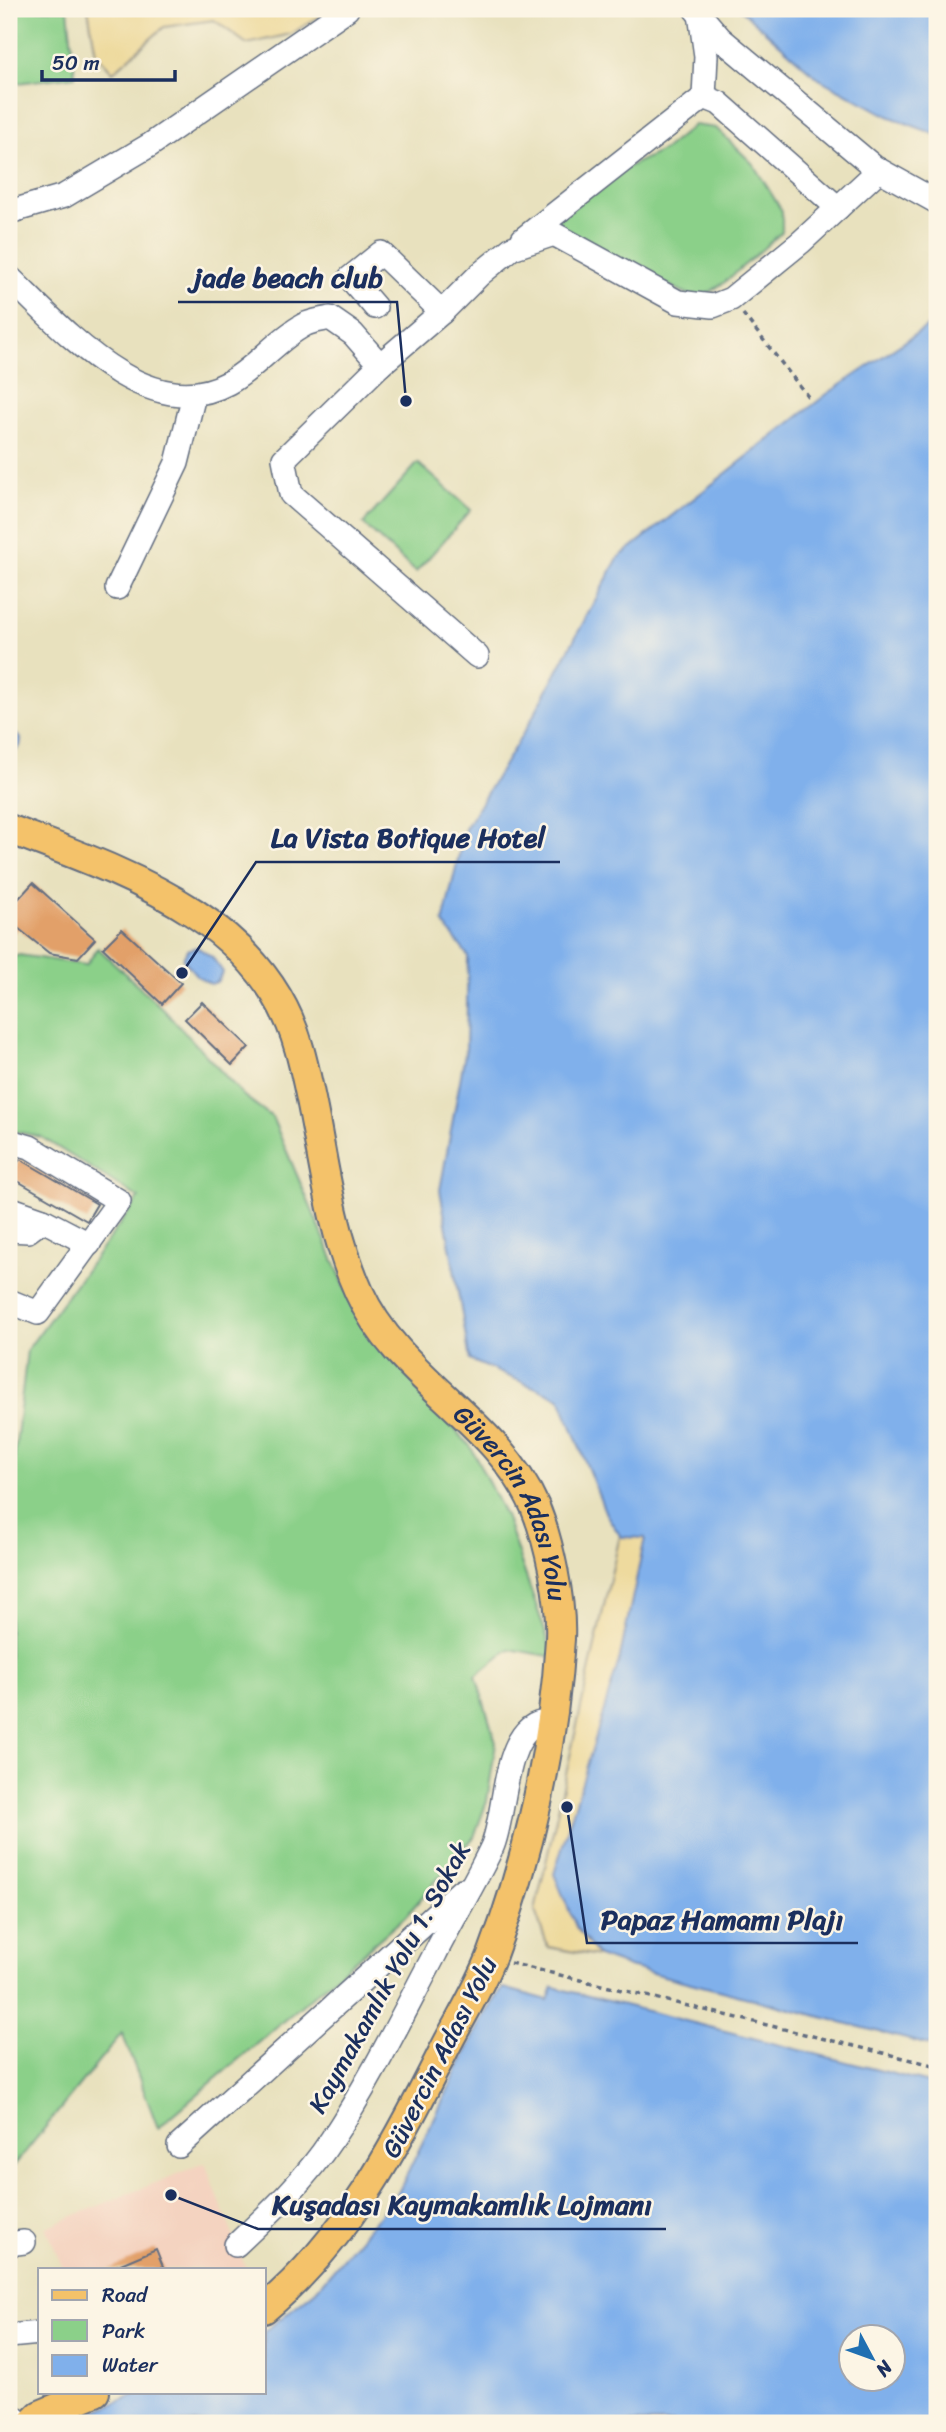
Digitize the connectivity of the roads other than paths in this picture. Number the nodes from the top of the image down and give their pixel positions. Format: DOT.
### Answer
graph roads {
  1 [pos="347,9"];
  2 [pos="698,11"];
  3 [pos="705,97"];
  4 [pos="878,170"];
  5 [pos="937,202"];
  6 [pos="838,208"];
  7 [pos="9,212"];
  8 [pos="512,248"];
  9 [pos="9,277"];
  10 [pos="375,307"];
  11 [pos="442,312"];
  12 [pos="380,365"];
  13 [pos="194,395"];
  14 [pos="117,588"];
  15 [pos="477,656"];
  16 [pos="9,829"];
  17 [pos="9,1141"];
  18 [pos="9,1208"];
  19 [pos="43,1220"];
  20 [pos="9,1230"];
  21 [pos="89,1244"];
  22 [pos="9,1301"];
  23 [pos="549,1722"];
  24 [pos="472,1881"];
  25 [pos="179,2146"];
  26 [pos="236,2245"];
  27 [pos="266,2307"];
  28 [pos="38,2333"];
  29 [pos="9,2336"];
  30 [pos="90,2394"];
  31 [pos="9,2413"];
  32 [pos="20,2423"];
  33 [pos="32,2423"];
  1 -- 7 [label="street"];
  2 -- 3 [label="street"];
  2 -- 4 [label="street"];
  3 -- 6 [label="street"];
  3 -- 8 [label="street"];
  4 -- 5 [label="street"];
  4 -- 6 [label="street"];
  6 -- 8 [label="street"];
  8 -- 11 [label="street"];
  9 -- 13 [label="street"];
  10 -- 11 [label="street"];
  11 -- 12 [label="street"];
  12 -- 13 [label="street"];
  12 -- 15 [label="street"];
  13 -- 14 [label="street"];
  16 -- 23 [label="main road, Güvercin Adası Yolu"];
  17 -- 21 [label="street"];
  18 -- 19 [label="street"];
  19 -- 20 [label="street"];
  19 -- 21 [label="street"];
  21 -- 22 [label="street"];
  23 -- 24 [label="street, Kaymakamlık Yolu 1. Sokak"];
  23 -- 27 [label="main road, Güvercin Adası Yolu"];
  24 -- 25 [label="street"];
  24 -- 26 [label="street, Kaymakamlık Yolu 1. Sokak"];
  28 -- 29 [label="street"];
  30 -- 33 [label="main road"];
  31 -- 32 [label="street"];
}
